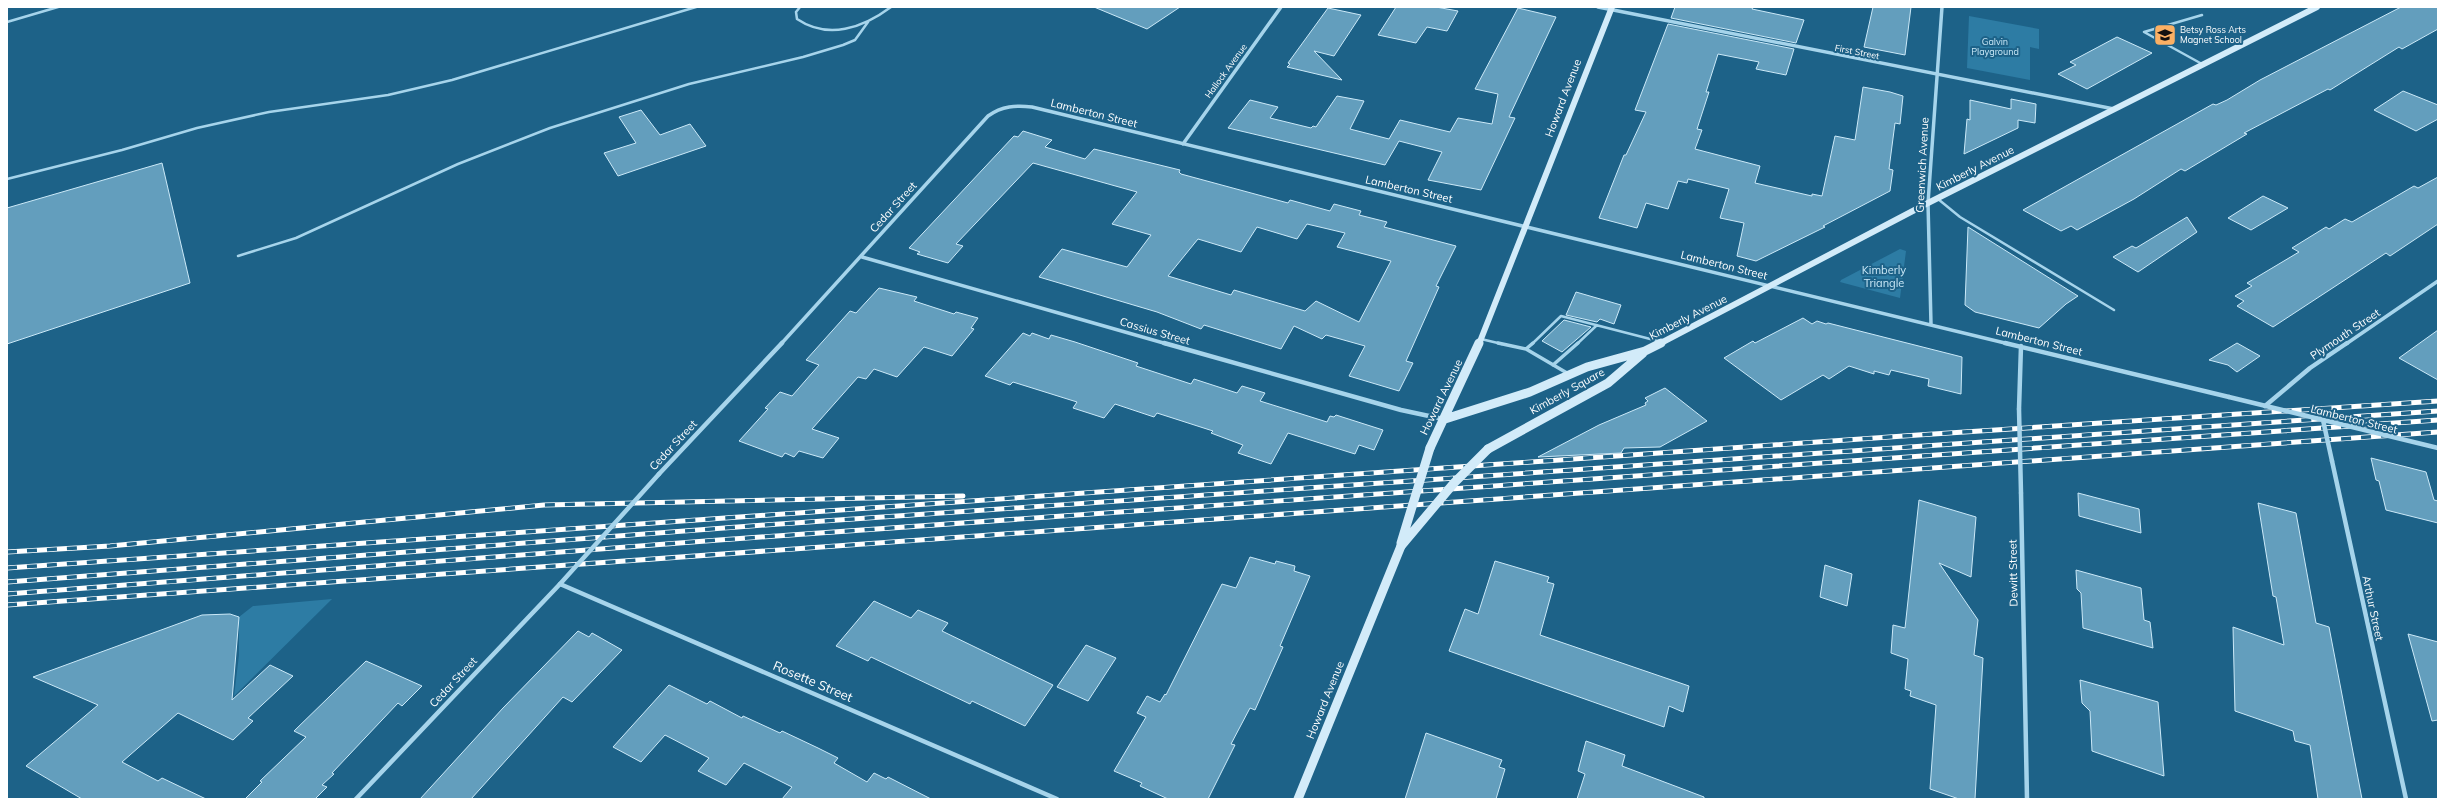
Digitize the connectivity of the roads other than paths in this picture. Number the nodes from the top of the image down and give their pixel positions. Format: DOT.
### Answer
graph roads {
  1 [pos="58,7"];
  2 [pos="696,7"];
  3 [pos="800,7"];
  4 [pos="890,7"];
  5 [pos="1281,7"];
  6 [pos="1598,7"];
  7 [pos="1942,7"];
  8 [pos="2317,7"];
  9 [pos="1611,8"];
  10 [pos="2202,15"];
  11 [pos="7,22"];
  12 [pos="868,22"];
  13 [pos="2203,65"];
  14 [pos="1937,75"];
  15 [pos="1005,107"];
  16 [pos="2114,109"];
  17 [pos="1183,144"];
  18 [pos="7,179"];
  19 [pos="1938,199"];
  20 [pos="1928,203"];
  21 [pos="1526,226"];
  22 [pos="238,256"];
  23 [pos="862,257"];
  24 [pos="2438,281"];
  25 [pos="1773,286"];
  26 [pos="2114,310"];
  27 [pos="1931,324"];
  28 [pos="1596,325"];
  29 [pos="1481,339"];
  30 [pos="1662,342"];
  31 [pos="2021,346"];
  32 [pos="1526,349"];
  33 [pos="1645,351"];
  34 [pos="1553,365"];
  35 [pos="1571,375"];
  36 [pos="2265,406"];
  37 [pos="1445,419"];
  38 [pos="2323,420"];
  39 [pos="2438,448"];
  40 [pos="1401,546"];
  41 [pos="560,584"];
  42 [pos="356,799"];
  43 [pos="1057,799"];
  44 [pos="1298,799"];
  45 [pos="2027,799"];
  46 [pos="2406,799"];
  1 -- 11 [label="lane"];
  2 -- 18 [label="lane"];
  3 -- 12 [label="lane"];
  4 -- 12 [label="lane"];
  5 -- 17 [label="street, Hallock Avenue"];
  6 -- 9 [label="street, First Street"];
  7 -- 14 [label="street, Greenwich Avenue"];
  8 -- 13 [label="main road, Kimberly Avenue"];
  9 -- 14 [label="street, First Street"];
  9 -- 21 [label="main road, Howard Avenue"];
  10 -- 13 [label="lane"];
  12 -- 22 [label="lane"];
  13 -- 16 [label="main road, Kimberly Avenue"];
  14 -- 16 [label="street, First Street"];
  14 -- 20 [label="street, Greenwich Avenue"];
  15 -- 17 [label="street, Lamberton Street"];
  15 -- 23 [label="street, Cedar Street"];
  16 -- 19 [label="main road, Kimberly Avenue"];
  17 -- 21 [label="street, Lamberton Street"];
  19 -- 20 [label="main road, Kimberly Avenue"];
  19 -- 26 [label="lane"];
  20 -- 25 [label="main road, Kimberly Avenue"];
  20 -- 27 [label="street, Greenwich Avenue"];
  21 -- 25 [label="street, Lamberton Street"];
  21 -- 29 [label="main road, Howard Avenue"];
  23 -- 37 [label="street, Cassius Street"];
  23 -- 41 [label="street, Cedar Street, bridge"];
  24 -- 36 [label="street, Plymouth Street"];
  25 -- 27 [label="street, Lamberton Street"];
  25 -- 30 [label="main road, Kimberly Avenue"];
  27 -- 31 [label="street, Lamberton Street"];
  28 -- 30 [label="lane"];
  28 -- 32 [label="lane"];
  28 -- 34 [label="lane"];
  29 -- 32 [label="lane"];
  29 -- 37 [label="main road, Howard Avenue"];
  30 -- 33 [label="main road, Kimberly Avenue"];
  31 -- 36 [label="street, Lamberton Street, bridge"];
  31 -- 45 [label="street, Dewitt Street, bridge"];
  32 -- 34 [label="lane"];
  33 -- 35 [label="main road, Kimberly Square"];
  33 -- 40 [label="main road, Kimberly Square, bridge"];
  34 -- 35 [label="lane"];
  35 -- 37 [label="main road, Kimberly Square"];
  36 -- 38 [label="street, Lamberton Street, bridge"];
  37 -- 40 [label="main road, Howard Avenue, bridge"];
  38 -- 39 [label="street, Lamberton Street, bridge"];
  38 -- 46 [label="street, Arthur Street, bridge"];
  40 -- 44 [label="main road, Howard Avenue"];
  41 -- 42 [label="street, Cedar Street"];
  41 -- 43 [label="street, Rosette Street"];
}
